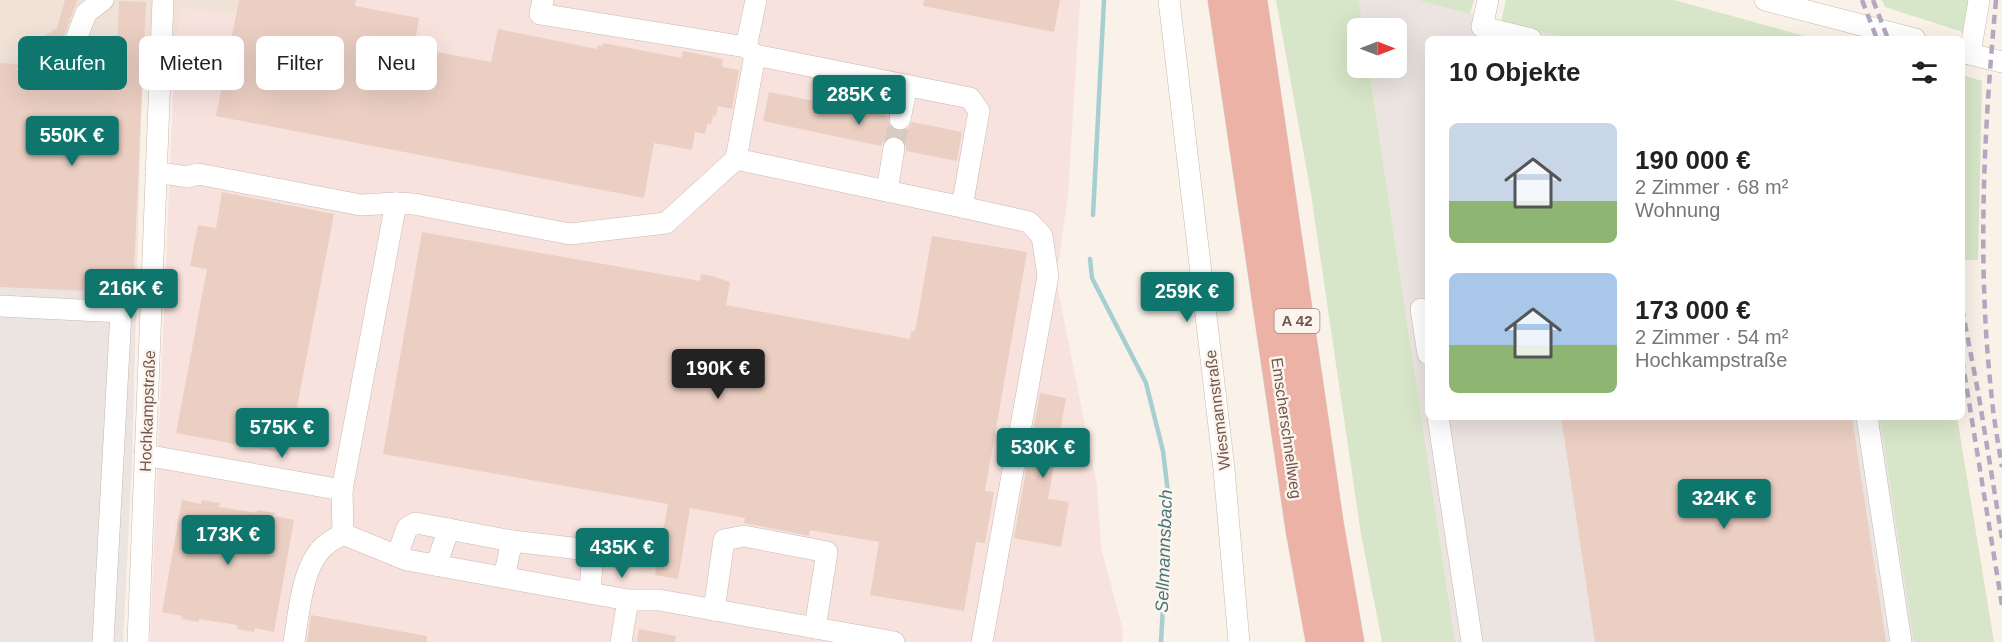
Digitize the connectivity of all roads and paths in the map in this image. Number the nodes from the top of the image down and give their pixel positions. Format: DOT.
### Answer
graph roads {
  1 [pos="103,0"];
  2 [pos="163,0"];
  3 [pos="543,0"];
  4 [pos="756,0"];
  5 [pos="1169,0"];
  6 [pos="1224,0"];
  7 [pos="1251,0"];
  8 [pos="1488,0"];
  9 [pos="1765,0"];
  10 [pos="1979,0"];
  11 [pos="77,36"];
  12 [pos="1519,36"];
  13 [pos="1903,36"];
  14 [pos="750,51"];
  15 [pos="1966,53"];
  16 [pos="2002,62"];
  17 [pos="907,86"];
  18 [pos="900,119"];
  19 [pos="894,148"];
  20 [pos="736,159"];
  21 [pos="156,172"];
  22 [pos="887,192"];
  23 [pos="396,203"];
  24 [pos="962,207"];
  25 [pos="0,306"];
  26 [pos="1421,309"];
  27 [pos="1425,335"];
  28 [pos="1438,420"];
  29 [pos="1867,420"];
  30 [pos="145,455"];
  31 [pos="342,490"];
  32 [pos="449,529"];
  33 [pos="344,534"];
  34 [pos="512,540"];
  35 [pos="397,556"];
  36 [pos="436,565"];
  37 [pos="504,577"];
  38 [pos="590,593"];
  39 [pos="628,600"];
  40 [pos="714,610"];
  41 [pos="815,628"];
  42 [pos="790,633"];
  43 [pos="103,642"];
  44 [pos="138,642"];
  45 [pos="294,642"];
  46 [pos="621,642"];
  47 [pos="894,642"];
  48 [pos="982,642"];
  49 [pos="1239,642"];
  50 [pos="1322,642"];
  51 [pos="1348,642"];
  52 [pos="1472,642"];
  53 [pos="1901,642"];
  1 -- 11 [label="street"];
  2 -- 21 [label="street, Hochkampstraße"];
  3 -- 14 [label="street"];
  4 -- 14 [label="street"];
  5 -- 49 [label="street, Wiesmannstraße"];
  6 -- 50 [label="highway, Emscherschnellweg / A 42"];
  7 -- 51 [label="highway, Emscherschnellweg / A 42"];
  8 -- 12 [label="street"];
  9 -- 13 [label="street"];
  10 -- 15 [label="street"];
  14 -- 17 [label="street"];
  14 -- 20 [label="street"];
  15 -- 16 [label="street"];
  17 -- 18 [label="street"];
  17 -- 24 [label="street"];
  19 -- 22 [label="street"];
  20 -- 22 [label="street"];
  20 -- 23 [label="street"];
  21 -- 23 [label="street"];
  21 -- 30 [label="street, Hochkampstraße"];
  22 -- 24 [label="street"];
  23 -- 31 [label="street"];
  24 -- 48 [label="street"];
  25 -- 43 [label="street"];
  26 -- 27 [label="street"];
  28 -- 52 [label="street"];
  29 -- 53 [label="street"];
  30 -- 31 [label="street"];
  30 -- 44 [label="street, Hochkampstraße"];
  31 -- 33 [label="street"];
  32 -- 34 [label="street"];
  32 -- 35 [label="street"];
  32 -- 36 [label="street"];
  33 -- 35 [label="street"];
  33 -- 45 [label="street"];
  34 -- 37 [label="street"];
  34 -- 38 [label="street"];
  35 -- 36 [label="street"];
  36 -- 37 [label="street"];
  37 -- 38 [label="street"];
  38 -- 39 [label="street"];
  39 -- 40 [label="street"];
  39 -- 46 [label="street"];
  40 -- 41 [label="street"];
  40 -- 42 [label="street"];
  41 -- 42 [label="street"];
  41 -- 47 [label="street"];
}
